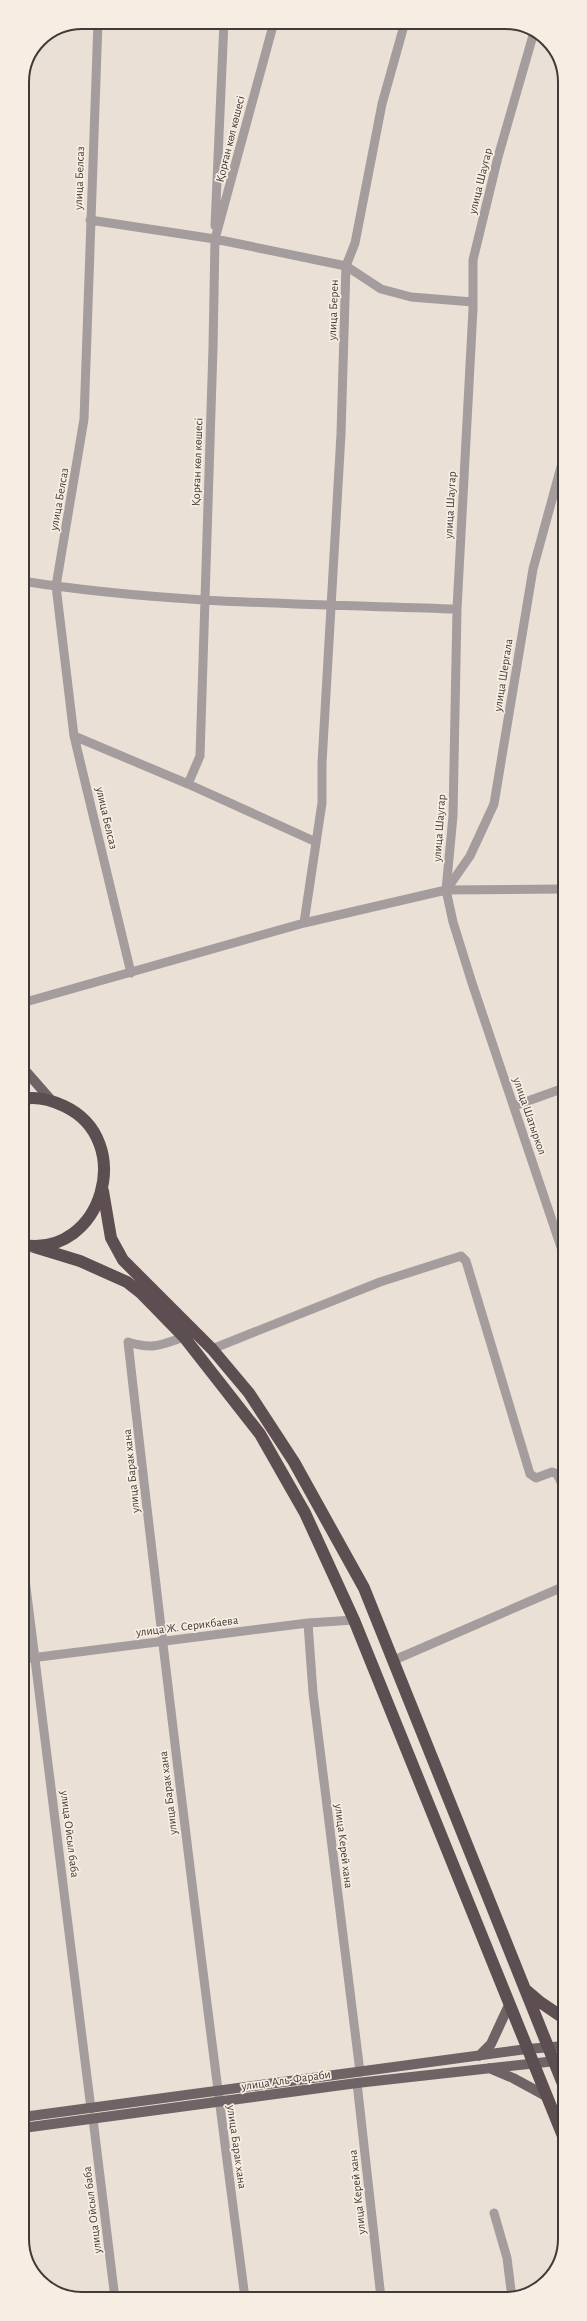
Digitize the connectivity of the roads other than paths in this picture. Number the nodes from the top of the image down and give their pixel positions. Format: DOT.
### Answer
graph roads {
  1 [pos="98,29"];
  2 [pos="224,29"];
  3 [pos="272,29"];
  4 [pos="403,29"];
  5 [pos="533,37"];
  6 [pos="90,220"];
  7 [pos="215,239"];
  8 [pos="346,266"];
  9 [pos="473,302"];
  10 [pos="558,478"];
  11 [pos="29,582"];
  12 [pos="56,586"];
  13 [pos="205,599"];
  14 [pos="330,604"];
  15 [pos="457,609"];
  16 [pos="74,736"];
  17 [pos="188,784"];
  18 [pos="316,842"];
  19 [pos="558,889"];
  20 [pos="446,890"];
  21 [pos="304,923"];
  22 [pos="131,973"];
  23 [pos="472,983"];
  24 [pos="29,1001"];
  25 [pos="29,1076"];
  26 [pos="558,1090"];
  27 [pos="29,1099"];
  28 [pos="51,1100"];
  29 [pos="514,1106"];
  30 [pos="103,1191"];
  31 [pos="558,1238"];
  32 [pos="29,1246"];
  33 [pos="29,1247"];
  34 [pos="184,1337"];
  35 [pos="212,1349"];
  36 [pos="558,1476"];
  37 [pos="558,1589"];
  38 [pos="29,1606"];
  39 [pos="354,1620"];
  40 [pos="308,1623"];
  41 [pos="162,1641"];
  42 [pos="36,1657"];
  43 [pos="29,1658"];
  44 [pos="392,1661"];
  45 [pos="523,1987"];
  46 [pos="509,2005"];
  47 [pos="558,2015"];
  48 [pos="558,2047"];
  49 [pos="548,2048"];
  50 [pos="527,2049"];
  51 [pos="479,2056"];
  52 [pos="558,2059"];
  53 [pos="558,2060"];
  54 [pos="534,2062"];
  55 [pos="487,2067"];
  56 [pos="360,2072"];
  57 [pos="357,2083"];
  58 [pos="217,2091"];
  59 [pos="546,2096"];
  60 [pos="219,2102"];
  61 [pos="92,2114"];
  62 [pos="29,2117"];
  63 [pos="558,2124"];
  64 [pos="29,2127"];
  65 [pos="494,2213"];
  66 [pos="511,2291"];
  67 [pos="114,2292"];
  68 [pos="244,2292"];
  69 [pos="380,2292"];
  1 -- 6 [label="street, улица Белсаз"];
  2 -- 7 [label="street"];
  3 -- 7 [label="street, Қорған көл көшесі"];
  4 -- 8 [label="street, улица Берен"];
  5 -- 9 [label="street, улица Шаугар"];
  6 -- 7 [label="street"];
  6 -- 12 [label="street, улица Белсаз"];
  7 -- 8 [label="street"];
  7 -- 13 [label="street, Қорған көл көшесі"];
  8 -- 9 [label="street"];
  8 -- 14 [label="street, улица Берен"];
  9 -- 15 [label="street, улица Шаугар"];
  10 -- 20 [label="street, улица Шергала"];
  11 -- 12 [label="street"];
  12 -- 13 [label="street"];
  12 -- 16 [label="street, улица Белсаз"];
  13 -- 14 [label="street"];
  13 -- 17 [label="street, Қорған көл көшесі"];
  14 -- 15 [label="street"];
  14 -- 18 [label="street, улица Берен"];
  15 -- 20 [label="street, улица Шаугар"];
  16 -- 17 [label="street"];
  16 -- 22 [label="street, улица Белсаз"];
  17 -- 18 [label="street"];
  18 -- 21 [label="street, улица Берен"];
  19 -- 20 [label="street"];
  20 -- 21 [label="street"];
  20 -- 23 [label="street, улица Шаугар"];
  21 -- 22 [label="street"];
  22 -- 24 [label="street"];
  23 -- 29 [label="street, улица Шатыркол"];
  25 -- 28 [label="main road"];
  26 -- 29 [label="street"];
  27 -- 28 [label="highway"];
  28 -- 30 [label="highway"];
  29 -- 31 [label="street, улица Шатыркол"];
  30 -- 32 [label="highway"];
  30 -- 35 [label="highway"];
  33 -- 34 [label="highway"];
  34 -- 39 [label="highway"];
  34 -- 41 [label="street, улица Барак хана"];
  35 -- 36 [label="street"];
  35 -- 44 [label="highway"];
  37 -- 44 [label="street"];
  38 -- 42 [label="street, улица Ойсыл баба"];
  39 -- 40 [label="street, улица Ж. Серикбаева"];
  39 -- 46 [label="highway"];
  40 -- 41 [label="street, улица Ж. Серикбаева"];
  40 -- 56 [label="street, улица Керей хана"];
  41 -- 42 [label="street, улица Ж. Серикбаева"];
  41 -- 58 [label="street, улица Барак хана"];
  42 -- 43 [label="street, улица Ж. Серикбаева"];
  42 -- 61 [label="street, улица Ойсыл баба"];
  44 -- 45 [label="highway"];
  45 -- 47 [label="highway"];
  45 -- 49 [label="highway"];
  46 -- 50 [label="highway"];
  46 -- 51 [label="main road"];
  48 -- 49 [label="main road, улица Аль-Фараби"];
  49 -- 50 [label="main road, улица Аль-Фараби"];
  49 -- 52 [label="highway"];
  50 -- 51 [label="main road, улица Аль-Фараби"];
  50 -- 54 [label="highway"];
  51 -- 56 [label="main road, улица Аль-Фараби"];
  53 -- 54 [label="main road, улица Аль-Фараби"];
  54 -- 55 [label="main road, улица Аль-Фараби"];
  54 -- 59 [label="highway"];
  55 -- 57 [label="main road, улица Аль-Фараби"];
  55 -- 59 [label="main road"];
  56 -- 58 [label="main road, улица Аль-Фараби"];
  57 -- 60 [label="main road, улица Аль-Фараби"];
  57 -- 69 [label="street, улица Керей хана"];
  58 -- 60 [label="street, улица Барак хана"];
  58 -- 61 [label="main road, улица Аль-Фараби"];
  59 -- 63 [label="highway"];
  60 -- 61 [label="main road, улица Аль-Фараби"];
  60 -- 68 [label="street, улица Барак хана"];
  61 -- 62 [label="main road, улица Аль-Фараби"];
  61 -- 64 [label="main road, улица Аль-Фараби"];
  61 -- 67 [label="street, улица Ойсыл баба"];
  65 -- 66 [label="street"];
}
